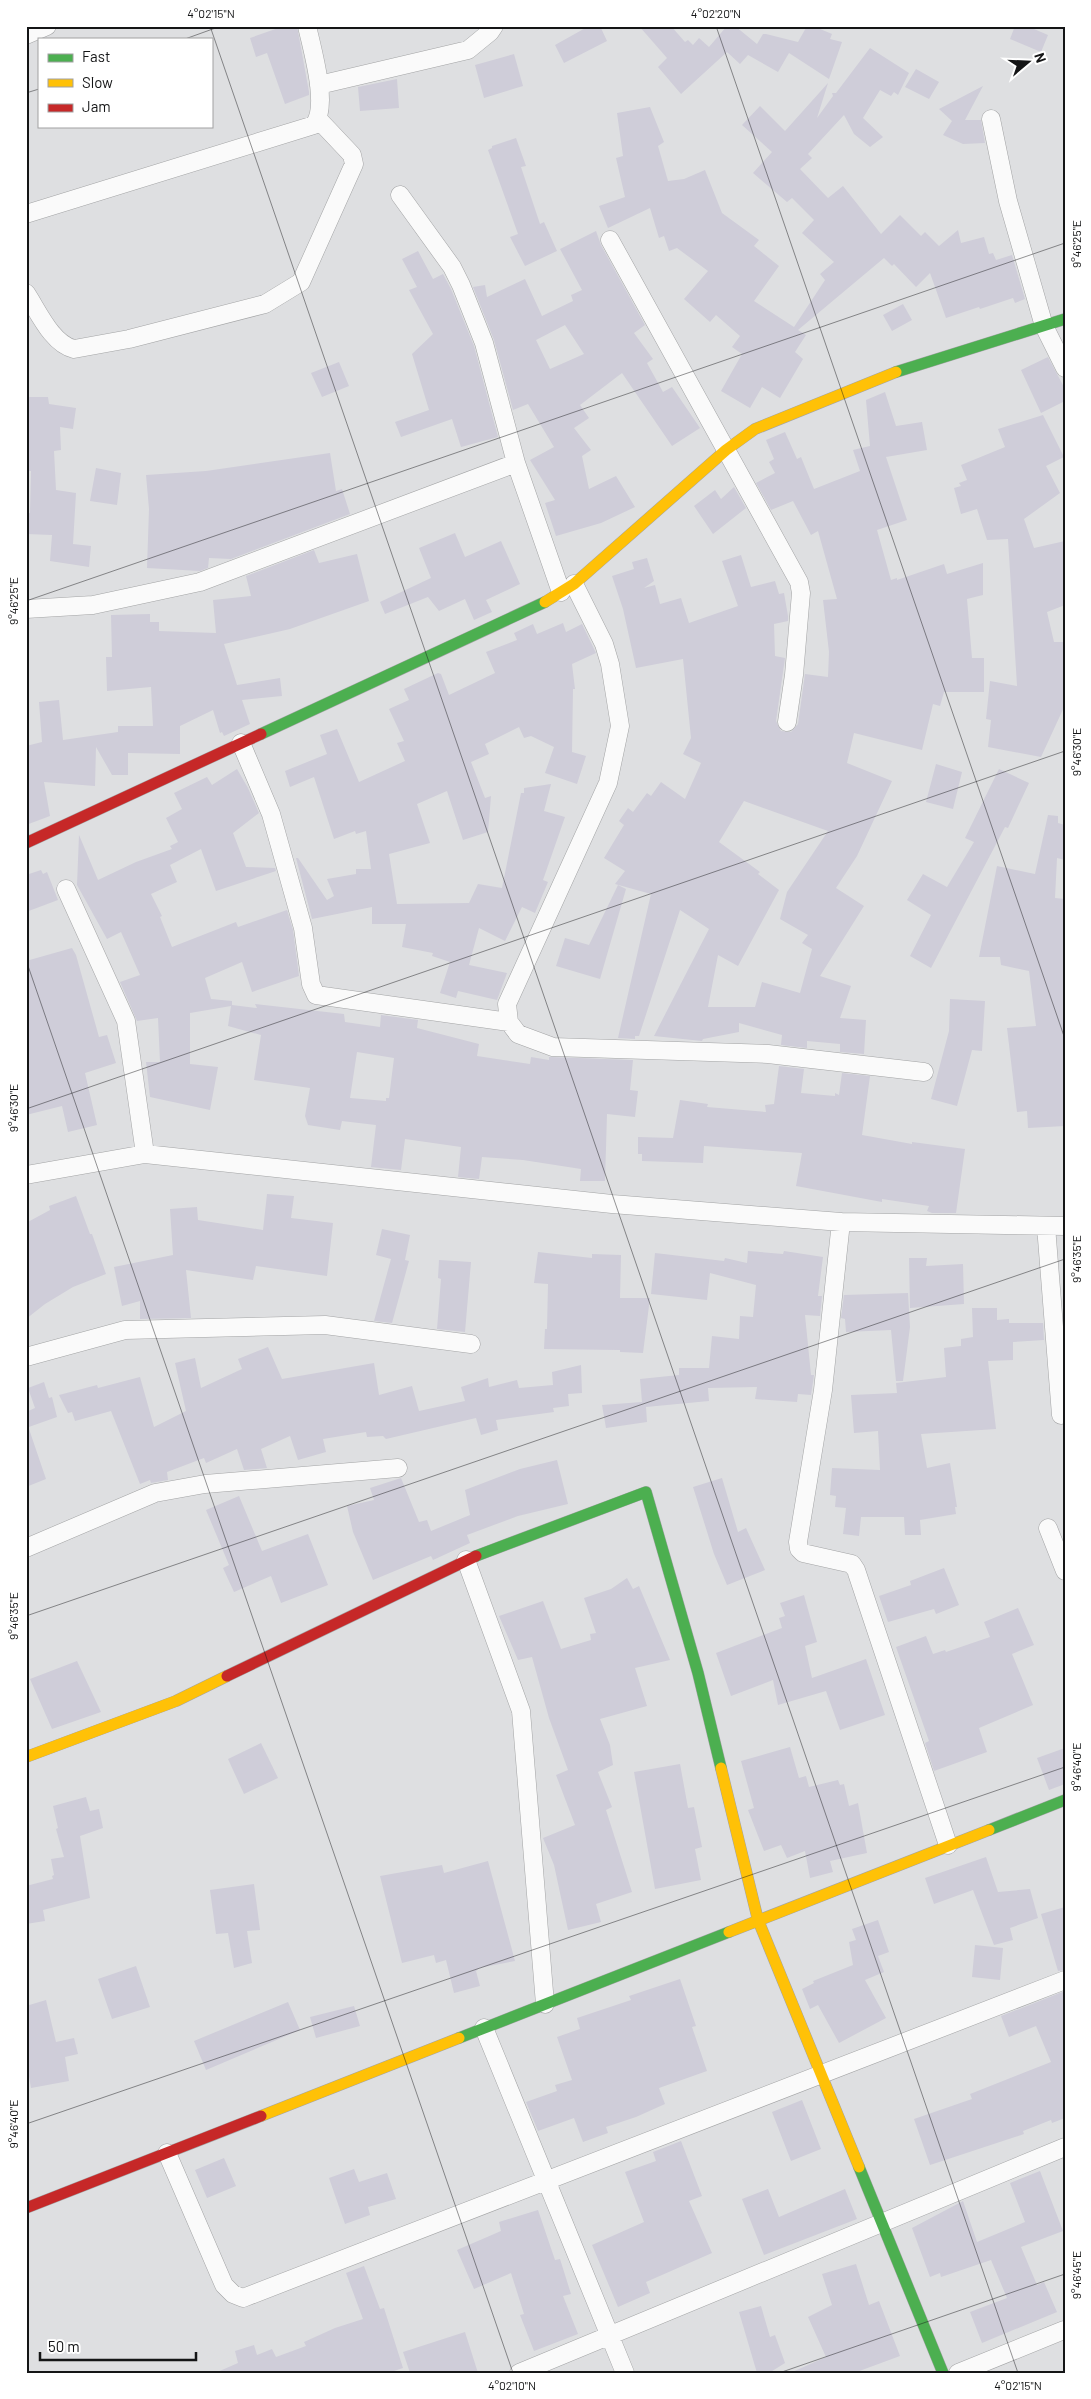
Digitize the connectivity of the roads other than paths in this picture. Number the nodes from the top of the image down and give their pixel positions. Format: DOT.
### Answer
graph roads {
  1 [pos="47,26"];
  2 [pos="307,26"];
  3 [pos="494,26"];
  4 [pos="26,35"];
  5 [pos="319,85"];
  6 [pos="318,119"];
  7 [pos="991,119"];
  8 [pos="400,196"];
  9 [pos="26,214"];
  10 [pos="610,240"];
  11 [pos="26,293"];
  12 [pos="1065,320"];
  13 [pos="1044,326"];
  14 [pos="1065,368"];
  15 [pos="726,450"];
  16 [pos="516,463"];
  17 [pos="568,588"];
  18 [pos="26,609"];
  19 [pos="787,722"];
  20 [pos="241,744"];
  21 [pos="26,843"];
  22 [pos="66,888"];
  23 [pos="509,1022"];
  24 [pos="924,1072"];
  25 [pos="145,1154"];
  26 [pos="26,1175"];
  27 [pos="841,1222"];
  28 [pos="1046,1226"];
  29 [pos="1065,1226"];
  30 [pos="471,1344"];
  31 [pos="26,1357"];
  32 [pos="1061,1415"];
  33 [pos="398,1468"];
  34 [pos="1048,1528"];
  35 [pos="26,1548"];
  36 [pos="466,1560"];
  37 [pos="1065,1571"];
  38 [pos="26,1757"];
  39 [pos="1065,1800"];
  40 [pos="948,1845"];
  41 [pos="758,1920"];
  42 [pos="1065,1980"];
  43 [pos="544,2004"];
  44 [pos="484,2028"];
  45 [pos="821,2074"];
  46 [pos="1065,2147"];
  47 [pos="167,2153"];
  48 [pos="547,2180"];
  49 [pos="26,2208"];
  50 [pos="882,2222"];
  51 [pos="1064,2330"];
  52 [pos="610,2335"];
  53 [pos="519,2373"];
  54 [pos="626,2373"];
  55 [pos="943,2373"];
  56 [pos="958,2373"];
  1 -- 4 [label="street"];
  2 -- 5 [label="street"];
  3 -- 5 [label="street"];
  5 -- 6 [label="street"];
  6 -- 9 [label="street"];
  6 -- 11 [label="street"];
  7 -- 13 [label="street"];
  8 -- 16 [label="street"];
  10 -- 15 [label="street"];
  12 -- 13 [label="street"];
  13 -- 14 [label="street"];
  13 -- 15 [label="street"];
  15 -- 17 [label="street"];
  15 -- 19 [label="street"];
  16 -- 17 [label="street"];
  16 -- 18 [label="street"];
  17 -- 20 [label="street"];
  17 -- 23 [label="street"];
  20 -- 21 [label="street"];
  20 -- 23 [label="street"];
  22 -- 25 [label="street"];
  23 -- 24 [label="street"];
  25 -- 26 [label="street"];
  25 -- 27 [label="street"];
  27 -- 28 [label="street"];
  27 -- 40 [label="street"];
  28 -- 29 [label="street"];
  28 -- 32 [label="street"];
  30 -- 31 [label="street"];
  33 -- 35 [label="street"];
  34 -- 37 [label="street"];
  36 -- 38 [label="street"];
  36 -- 41 [label="street"];
  36 -- 43 [label="street"];
  39 -- 40 [label="street"];
  40 -- 41 [label="street"];
  41 -- 43 [label="street"];
  41 -- 45 [label="street"];
  42 -- 45 [label="street"];
  43 -- 44 [label="street"];
  44 -- 47 [label="street"];
  44 -- 48 [label="street"];
  45 -- 48 [label="street"];
  45 -- 50 [label="street"];
  46 -- 50 [label="street"];
  47 -- 48 [label="street"];
  47 -- 49 [label="street"];
  48 -- 52 [label="street"];
  50 -- 52 [label="street"];
  50 -- 55 [label="street"];
  51 -- 56 [label="street"];
  52 -- 53 [label="street"];
  52 -- 54 [label="street"];
}
